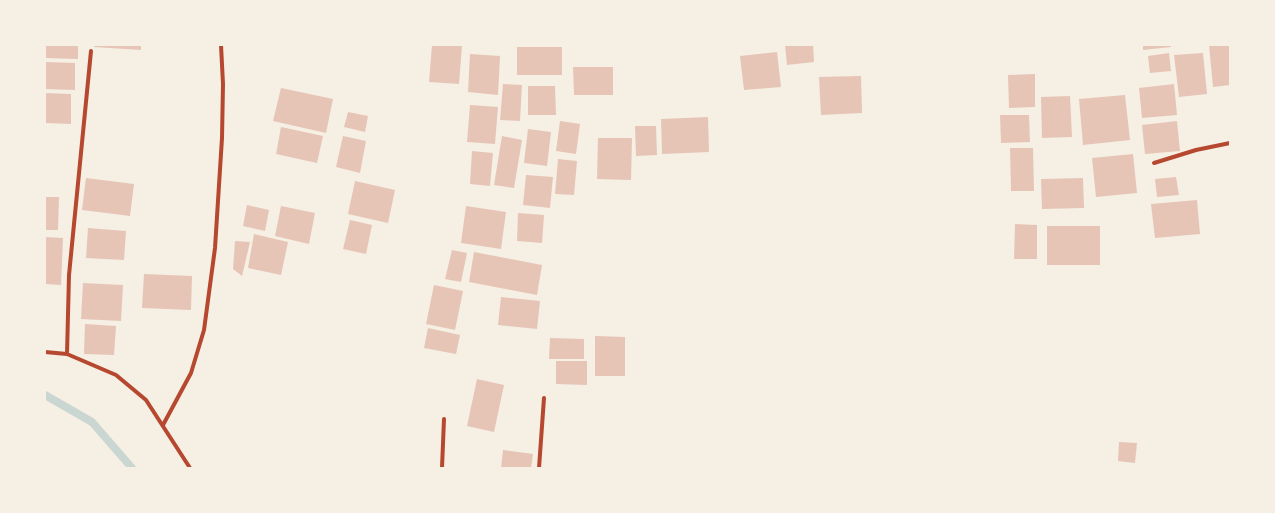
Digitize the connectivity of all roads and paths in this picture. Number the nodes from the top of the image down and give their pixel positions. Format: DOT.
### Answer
graph roads {
  1 [pos="221,45"];
  2 [pos="91,51"];
  3 [pos="1230,144"];
  4 [pos="1154,163"];
  5 [pos="45,352"];
  6 [pos="67,354"];
  7 [pos="544,398"];
  8 [pos="444,419"];
  9 [pos="163,425"];
  10 [pos="190,468"];
  11 [pos="442,468"];
  12 [pos="540,468"];
  1 -- 9 [label="street"];
  2 -- 6 [label="street"];
  3 -- 4 [label="street"];
  5 -- 6 [label="street"];
  6 -- 9 [label="street"];
  7 -- 12 [label="street"];
  8 -- 11 [label="street"];
  9 -- 10 [label="street"];
}
